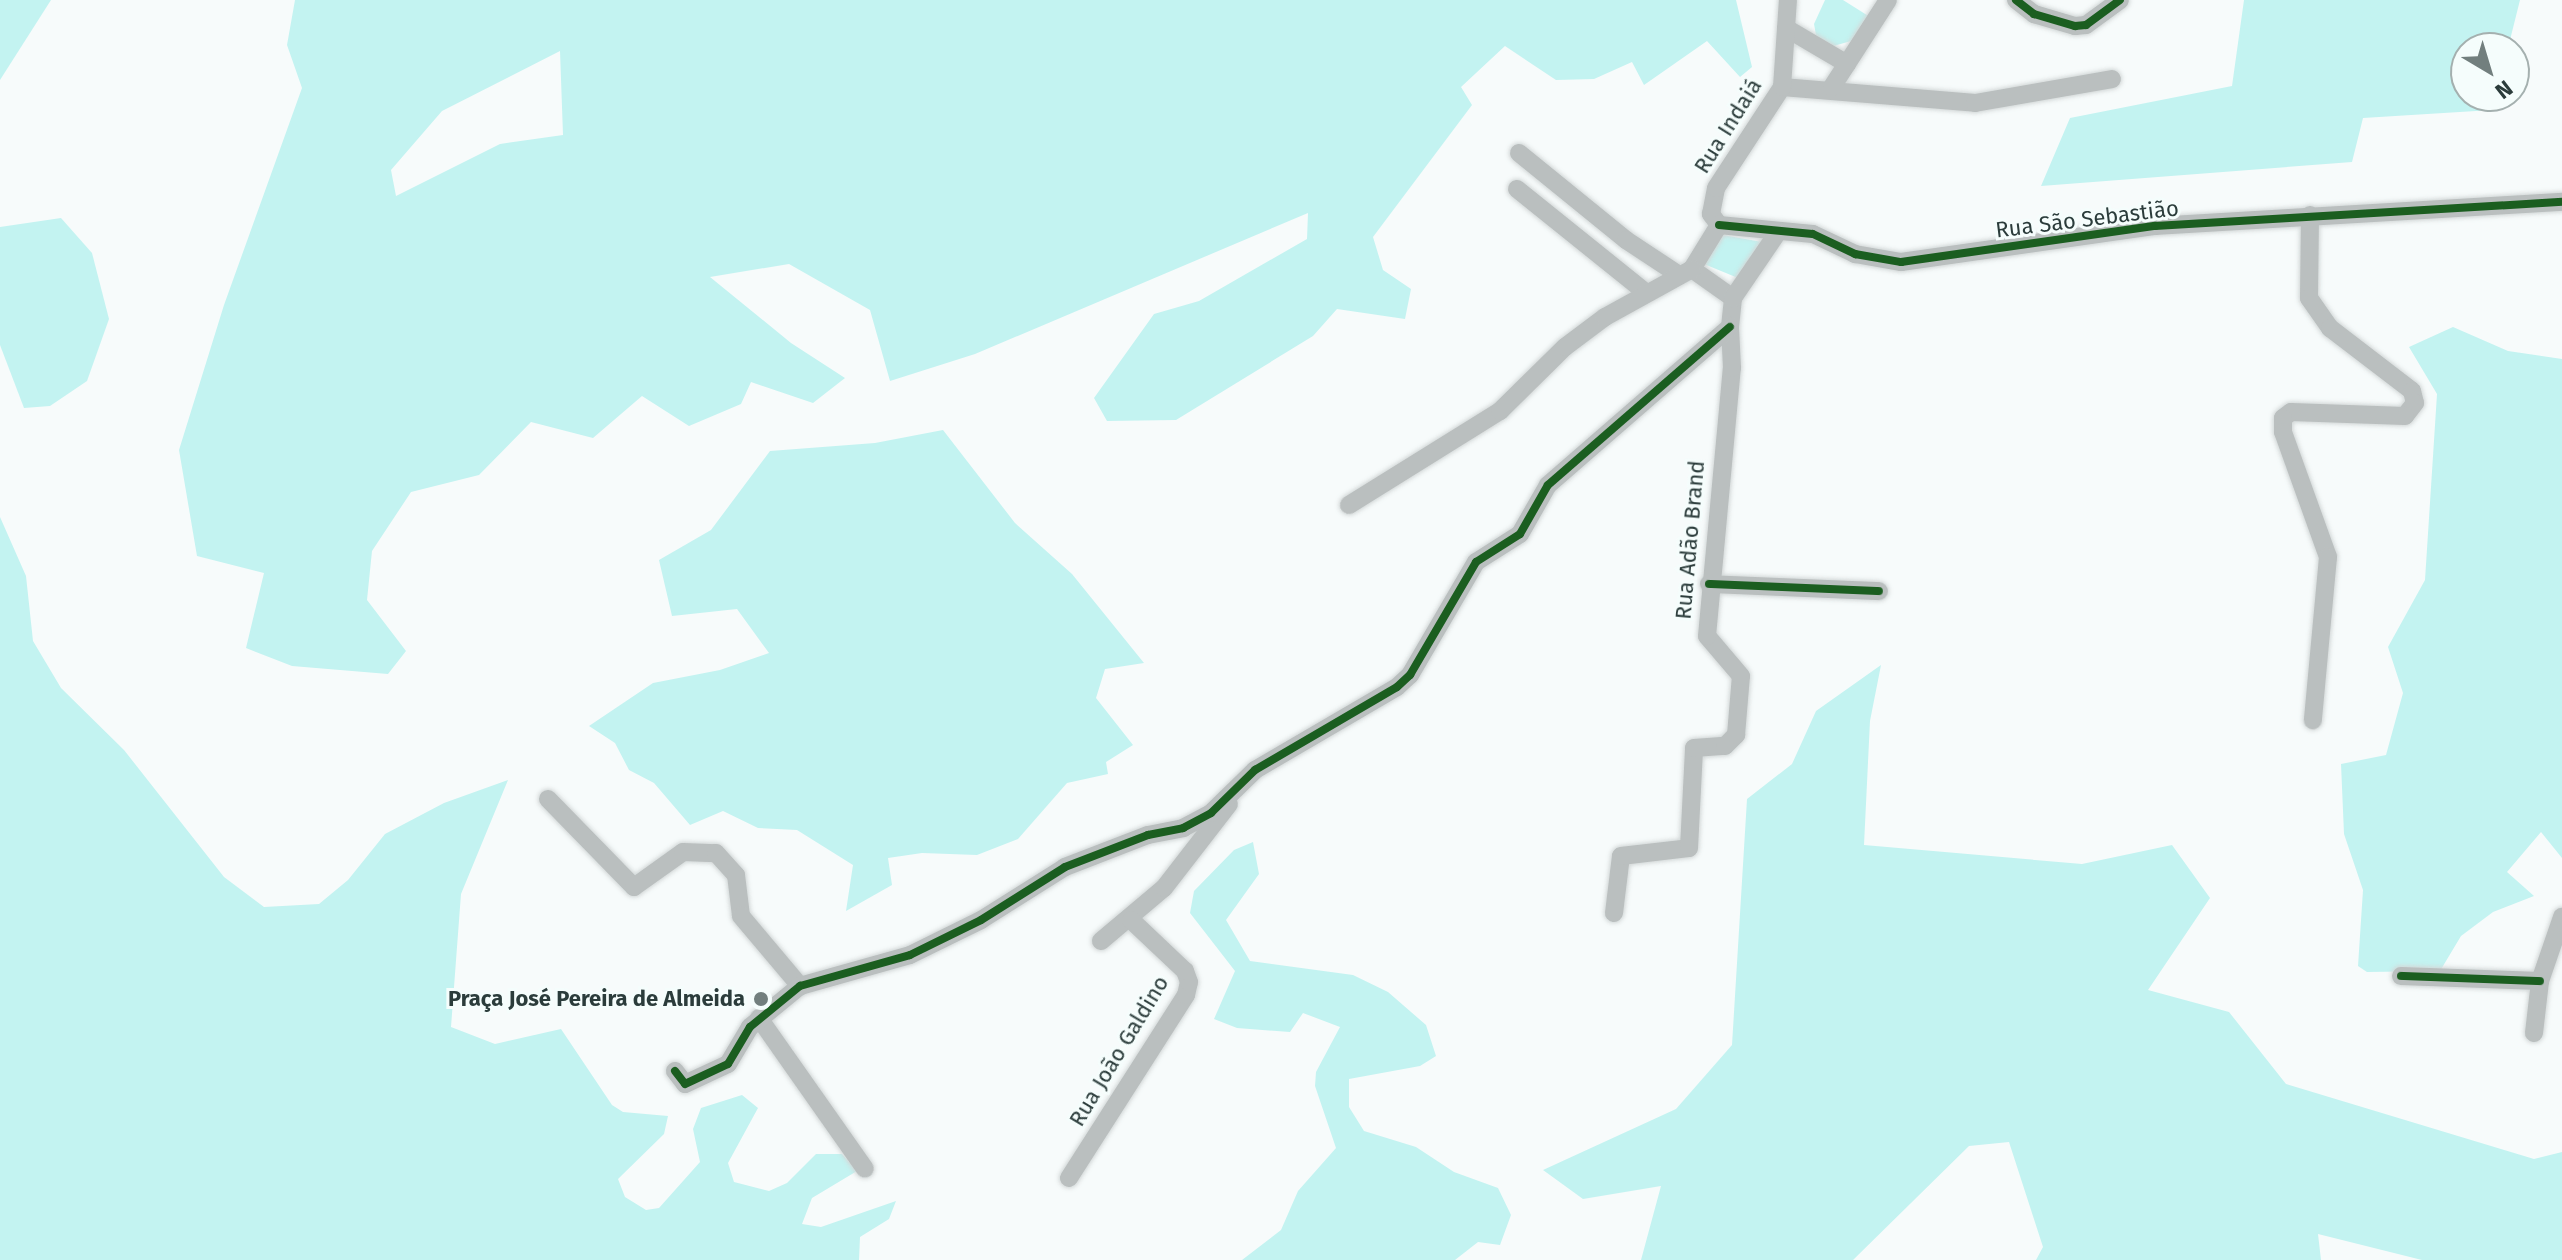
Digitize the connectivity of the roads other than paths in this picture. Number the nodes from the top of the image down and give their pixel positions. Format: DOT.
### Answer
graph roads {
  1 [pos="1788,0"];
  2 [pos="1888,0"];
  3 [pos="2016,0"];
  4 [pos="2120,0"];
  5 [pos="1786,28"];
  6 [pos="1847,64"];
  7 [pos="2112,79"];
  8 [pos="1782,87"];
  9 [pos="1832,87"];
  10 [pos="1519,153"];
  11 [pos="1517,189"];
  12 [pos="2562,202"];
  13 [pos="2310,215"];
  14 [pos="1719,225"];
  15 [pos="1778,232"];
  16 [pos="1686,272"];
  17 [pos="1645,292"];
  18 [pos="1733,298"];
  19 [pos="1730,327"];
  20 [pos="1349,505"];
  21 [pos="1709,584"];
  22 [pos="1879,591"];
  23 [pos="2313,720"];
  24 [pos="1237,787"];
  25 [pos="548,799"];
  26 [pos="1614,913"];
  27 [pos="2562,917"];
  28 [pos="1131,920"];
  29 [pos="1101,941"];
  30 [pos="2401,976"];
  31 [pos="2540,981"];
  32 [pos="800,986"];
  33 [pos="759,1018"];
  34 [pos="2534,1033"];
  35 [pos="675,1071"];
  36 [pos="865,1169"];
  37 [pos="1069,1178"];
  1 -- 5 [label="street, Rua Indaiá"];
  2 -- 6 [label="street"];
  3 -- 4 [label="street"];
  5 -- 6 [label="street"];
  5 -- 8 [label="street, Rua Indaiá"];
  6 -- 9 [label="street"];
  7 -- 9 [label="street"];
  8 -- 9 [label="street"];
  8 -- 14 [label="street, Rua Indaiá"];
  10 -- 16 [label="street"];
  11 -- 17 [label="street"];
  12 -- 13 [label="street, Rua São Sebastião"];
  13 -- 15 [label="street, Rua São Sebastião"];
  13 -- 23 [label="street"];
  14 -- 15 [label="street, Rua São Sebastião"];
  14 -- 16 [label="street"];
  15 -- 18 [label="street"];
  16 -- 17 [label="street"];
  16 -- 18 [label="street"];
  17 -- 20 [label="street"];
  18 -- 19 [label="street, Rua Adão Brand"];
  19 -- 21 [label="street, Rua Adão Brand"];
  19 -- 24 [label="street"];
  21 -- 22 [label="street"];
  21 -- 26 [label="street, Rua Adão Brand"];
  24 -- 28 [label="street"];
  24 -- 32 [label="street"];
  25 -- 32 [label="street"];
  27 -- 31 [label="street"];
  28 -- 29 [label="street"];
  28 -- 37 [label="street, Rua João Galdino"];
  30 -- 31 [label="street"];
  31 -- 34 [label="street"];
  32 -- 33 [label="street"];
  33 -- 35 [label="street"];
  33 -- 36 [label="street"];
}
